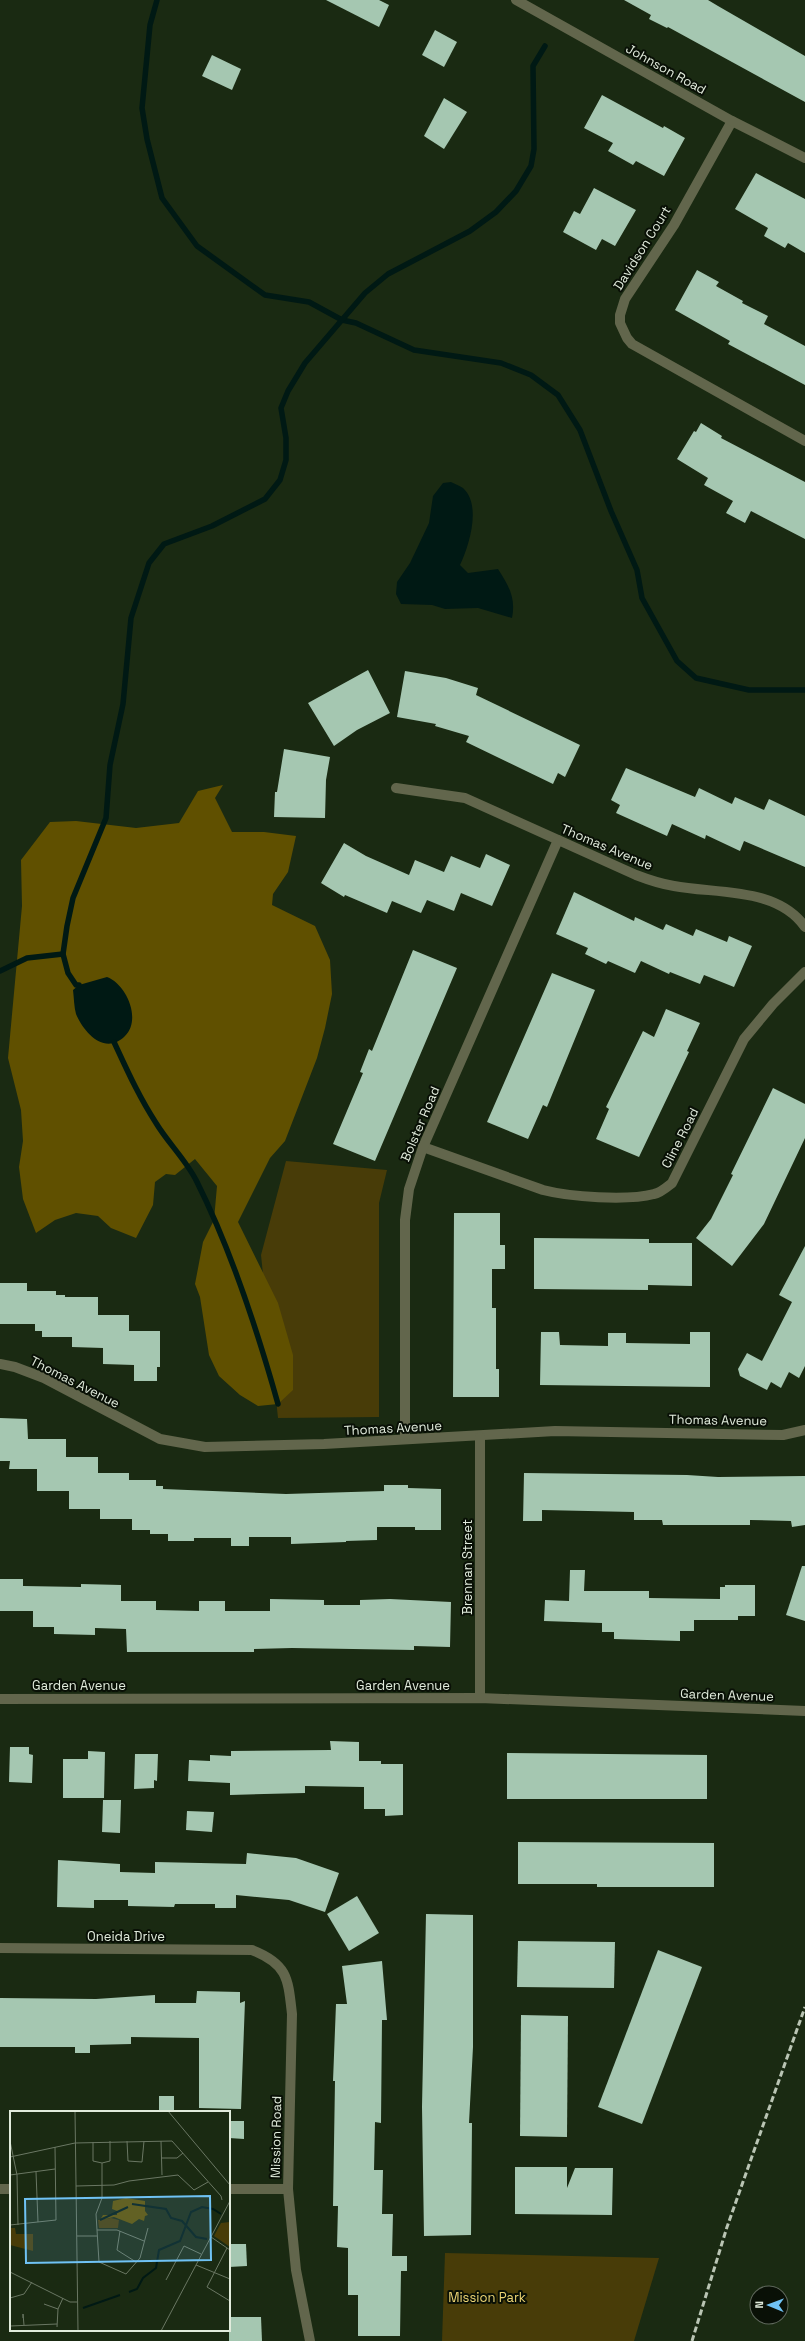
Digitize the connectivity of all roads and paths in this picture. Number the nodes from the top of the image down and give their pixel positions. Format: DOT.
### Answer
graph roads {
  1 [pos="518,0"];
  2 [pos="732,121"];
  3 [pos="805,158"];
  4 [pos="805,441"];
  5 [pos="396,788"];
  6 [pos="558,840"];
  7 [pos="805,927"];
  8 [pos="805,972"];
  9 [pos="423,1147"];
  10 [pos="0,1364"];
  11 [pos="805,1430"];
  12 [pos="480,1437"];
  13 [pos="405,1439"];
  14 [pos="480,1698"];
  15 [pos="0,1699"];
  16 [pos="805,1711"];
  17 [pos="0,1948"];
  18 [pos="252,1950"];
  19 [pos="230,2189"];
  20 [pos="288,2189"];
  21 [pos="310,2341"];
  1 -- 2 [label="street, Johnson Road"];
  2 -- 3 [label="street, Johnson Road"];
  2 -- 4 [label="street, Davidson Court"];
  5 -- 6 [label="street, Thomas Avenue"];
  6 -- 7 [label="street, Thomas Avenue"];
  6 -- 9 [label="street, Bolster Road"];
  8 -- 9 [label="street, Cline Road"];
  9 -- 13 [label="street, Bolster Road"];
  10 -- 13 [label="street, Thomas Avenue"];
  11 -- 12 [label="street, Thomas Avenue"];
  12 -- 13 [label="street, Thomas Avenue"];
  12 -- 14 [label="street, Brennan Street"];
  14 -- 15 [label="street, Garden Avenue"];
  14 -- 16 [label="street, Garden Avenue"];
  17 -- 18 [label="street, Oneida Drive"];
  18 -- 20 [label="street, Mission Road"];
  19 -- 20 [label="street"];
  20 -- 21 [label="street, Mission Road"];
}
